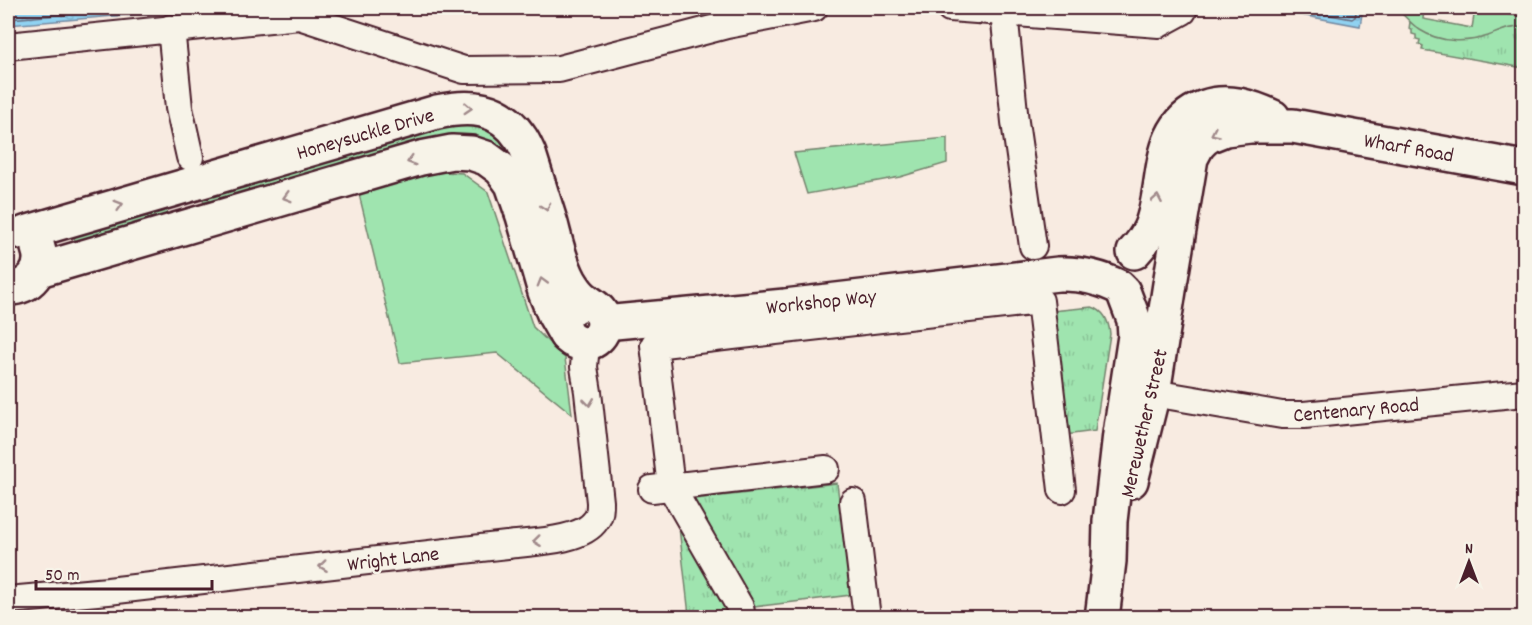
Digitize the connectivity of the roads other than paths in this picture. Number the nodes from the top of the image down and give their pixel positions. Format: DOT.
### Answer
graph roads {
  1 [pos="814,8"];
  2 [pos="950,8"];
  3 [pos="1184,8"];
  4 [pos="1005,12"];
  5 [pos="171,28"];
  6 [pos="8,46"];
  7 [pos="1293,126"];
  8 [pos="190,157"];
  9 [pos="1524,168"];
  10 [pos="16,231"];
  11 [pos="1132,253"];
  12 [pos="1036,260"];
  13 [pos="39,270"];
  14 [pos="1171,281"];
  15 [pos="8,288"];
  16 [pos="1121,289"];
  17 [pos="587,327"];
  18 [pos="1140,390"];
  19 [pos="1524,393"];
  20 [pos="826,469"];
  21 [pos="662,488"];
  22 [pos="1062,490"];
  23 [pos="853,502"];
  24 [pos="8,600"];
  25 [pos="742,618"];
  26 [pos="867,618"];
  27 [pos="1102,618"];
  1 -- 5 [label="street"];
  2 -- 4 [label="street"];
  3 -- 4 [label="street"];
  4 -- 12 [label="street"];
  5 -- 6 [label="street"];
  5 -- 8 [label="street"];
  7 -- 9 [label="main road, Wharf Road"];
  11 -- 7 [label="main road, one-way"];
  7 -- 14 [label="main road, Merewether Street, one-way"];
  10 -- 13 [label="main road"];
  10 -- 17 [label="main road, Honeysuckle Drive, one-way"];
  11 -- 12 [label="main road, Workshop Way"];
  11 -- 14 [label="main road"];
  11 -- 16 [label="main road"];
  12 -- 16 [label="main road, Workshop Way"];
  12 -- 17 [label="main road, Workshop Way"];
  13 -- 15 [label="main road"];
  17 -- 13 [label="main road, Honeysuckle Drive, one-way"];
  14 -- 16 [label="main road"];
  14 -- 18 [label="main road, Merewether Street"];
  16 -- 18 [label="main road, Merewether Street"];
  17 -- 24 [label="street, Wright Lane, one-way"];
  18 -- 19 [label="street, Centenary Road"];
  18 -- 27 [label="main road, Merewether Street"];
  20 -- 21 [label="street"];
  21 -- 22 [label="street"];
  21 -- 25 [label="street"];
  23 -- 26 [label="street"];
}
